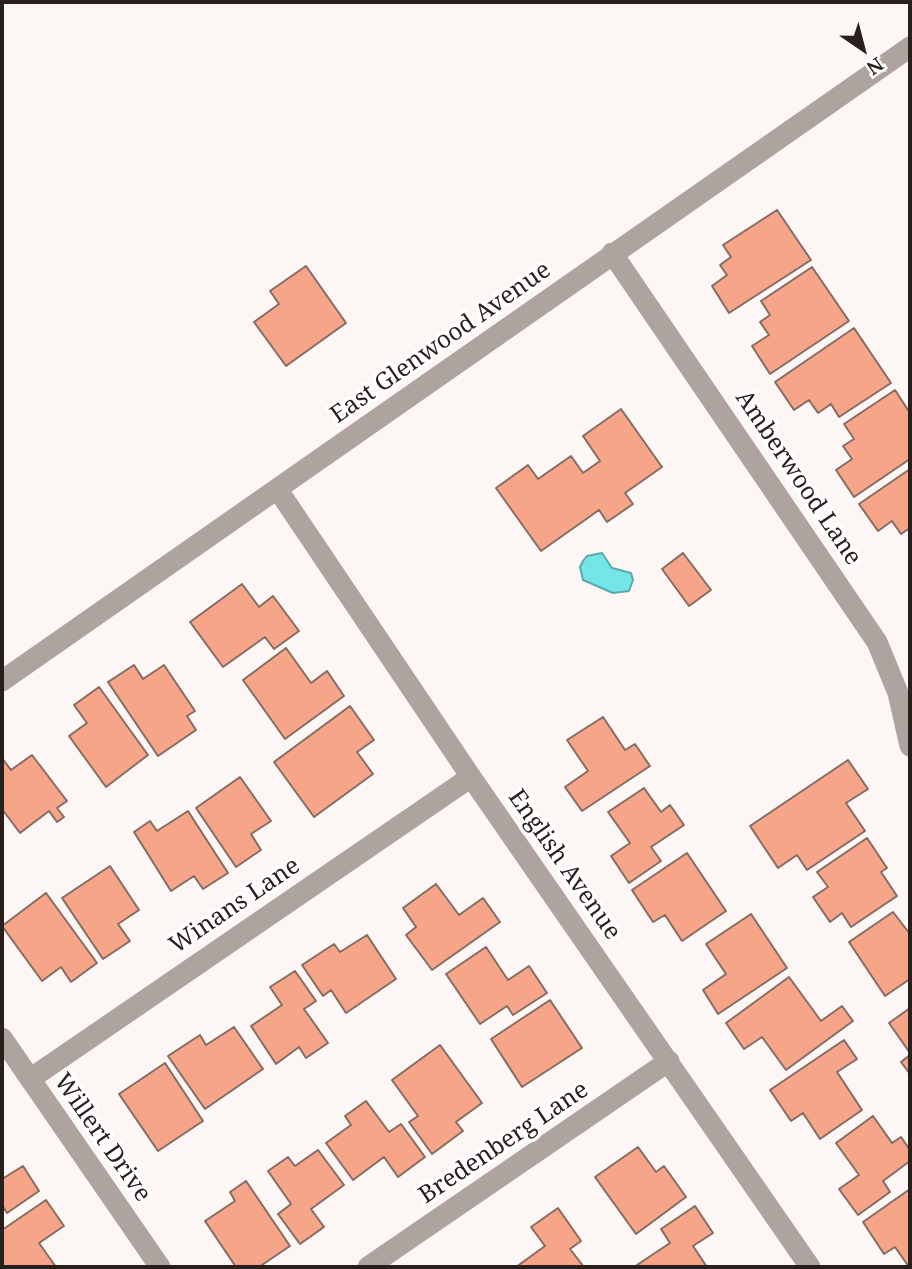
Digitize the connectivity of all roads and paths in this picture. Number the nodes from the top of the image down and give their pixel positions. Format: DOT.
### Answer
graph roads {
  1 [pos="910,47"];
  2 [pos="612,253"];
  3 [pos="278,490"];
  4 [pos="2,681"];
  5 [pos="910,746"];
  6 [pos="471,777"];
  7 [pos="2,1038"];
  8 [pos="670,1061"];
  9 [pos="30,1079"];
  10 [pos="160,1267"];
  11 [pos="368,1267"];
  12 [pos="810,1267"];
  1 -- 2 [label="street, East Glenwood Avenue"];
  2 -- 3 [label="street, East Glenwood Avenue"];
  2 -- 5 [label="street, Amberwood Lane"];
  3 -- 4 [label="street, East Glenwood Avenue"];
  3 -- 6 [label="street, English Avenue"];
  6 -- 8 [label="street, English Avenue"];
  6 -- 9 [label="street, Winans Lane"];
  7 -- 9 [label="street, Willert Drive"];
  8 -- 11 [label="street, Bredenberg Lane"];
  8 -- 12 [label="street, English Avenue"];
  9 -- 10 [label="street, Willert Drive"];
}
